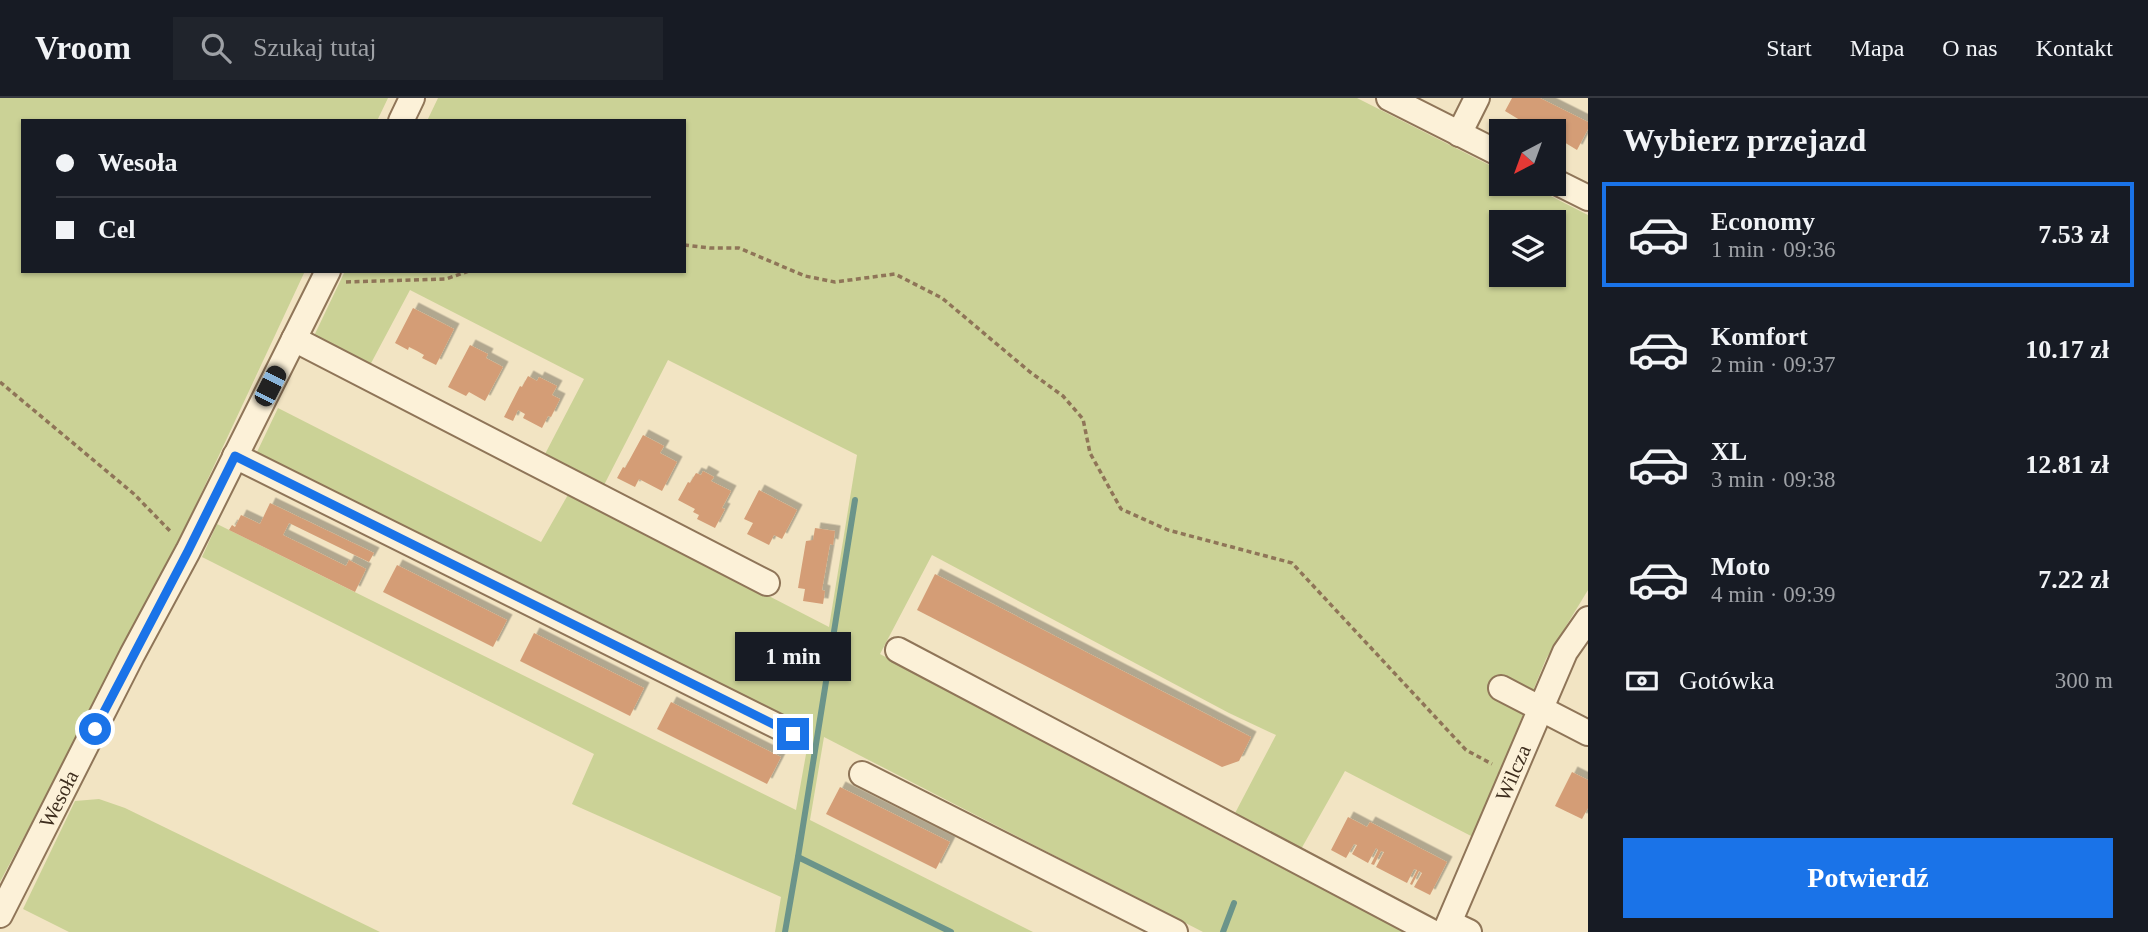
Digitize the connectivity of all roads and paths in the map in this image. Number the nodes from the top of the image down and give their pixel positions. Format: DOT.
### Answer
graph roads {
  1 [pos="412,98"];
  2 [pos="1389,98"];
  3 [pos="1476,98"];
  4 [pos="402,119"];
  5 [pos="1459,134"];
  6 [pos="1489,149"];
  7 [pos="1566,187"];
  8 [pos="1588,198"];
  9 [pos="686,244"];
  10 [pos="463,273"];
  11 [pos="325,277"];
  12 [pos="294,339"];
  13 [pos="0,382"];
  14 [pos="235,456"];
  15 [pos="188,551"];
  16 [pos="767,583"];
  17 [pos="1588,619"];
  18 [pos="898,650"];
  19 [pos="1500,688"];
  20 [pos="1541,708"];
  21 [pos="1588,733"];
  22 [pos="793,734"];
  23 [pos="862,774"];
  24 [pos="1513,774"];
  25 [pos="0,915"];
  26 [pos="1449,930"];
  27 [pos="1175,932"];
  1 -- 4 [label="street"];
  2 -- 5 [label="street"];
  3 -- 5 [label="street"];
  5 -- 6 [label="street"];
  7 -- 8 [label="street"];
  9 -- 24 [label="path"];
  10 -- 11 [label="path"];
  11 -- 12 [label="street, Wesoła"];
  12 -- 14 [label="street, Wesoła"];
  12 -- 16 [label="street"];
  13 -- 15 [label="path"];
  14 -- 15 [label="street, Wesoła"];
  14 -- 22 [label="street"];
  15 -- 25 [label="street, Wesoła"];
  17 -- 20 [label="street, Wilcza"];
  18 -- 26 [label="street"];
  19 -- 20 [label="street"];
  20 -- 21 [label="street"];
  20 -- 24 [label="street, Wilcza"];
  23 -- 27 [label="street"];
  24 -- 26 [label="street, Wilcza"];
}
